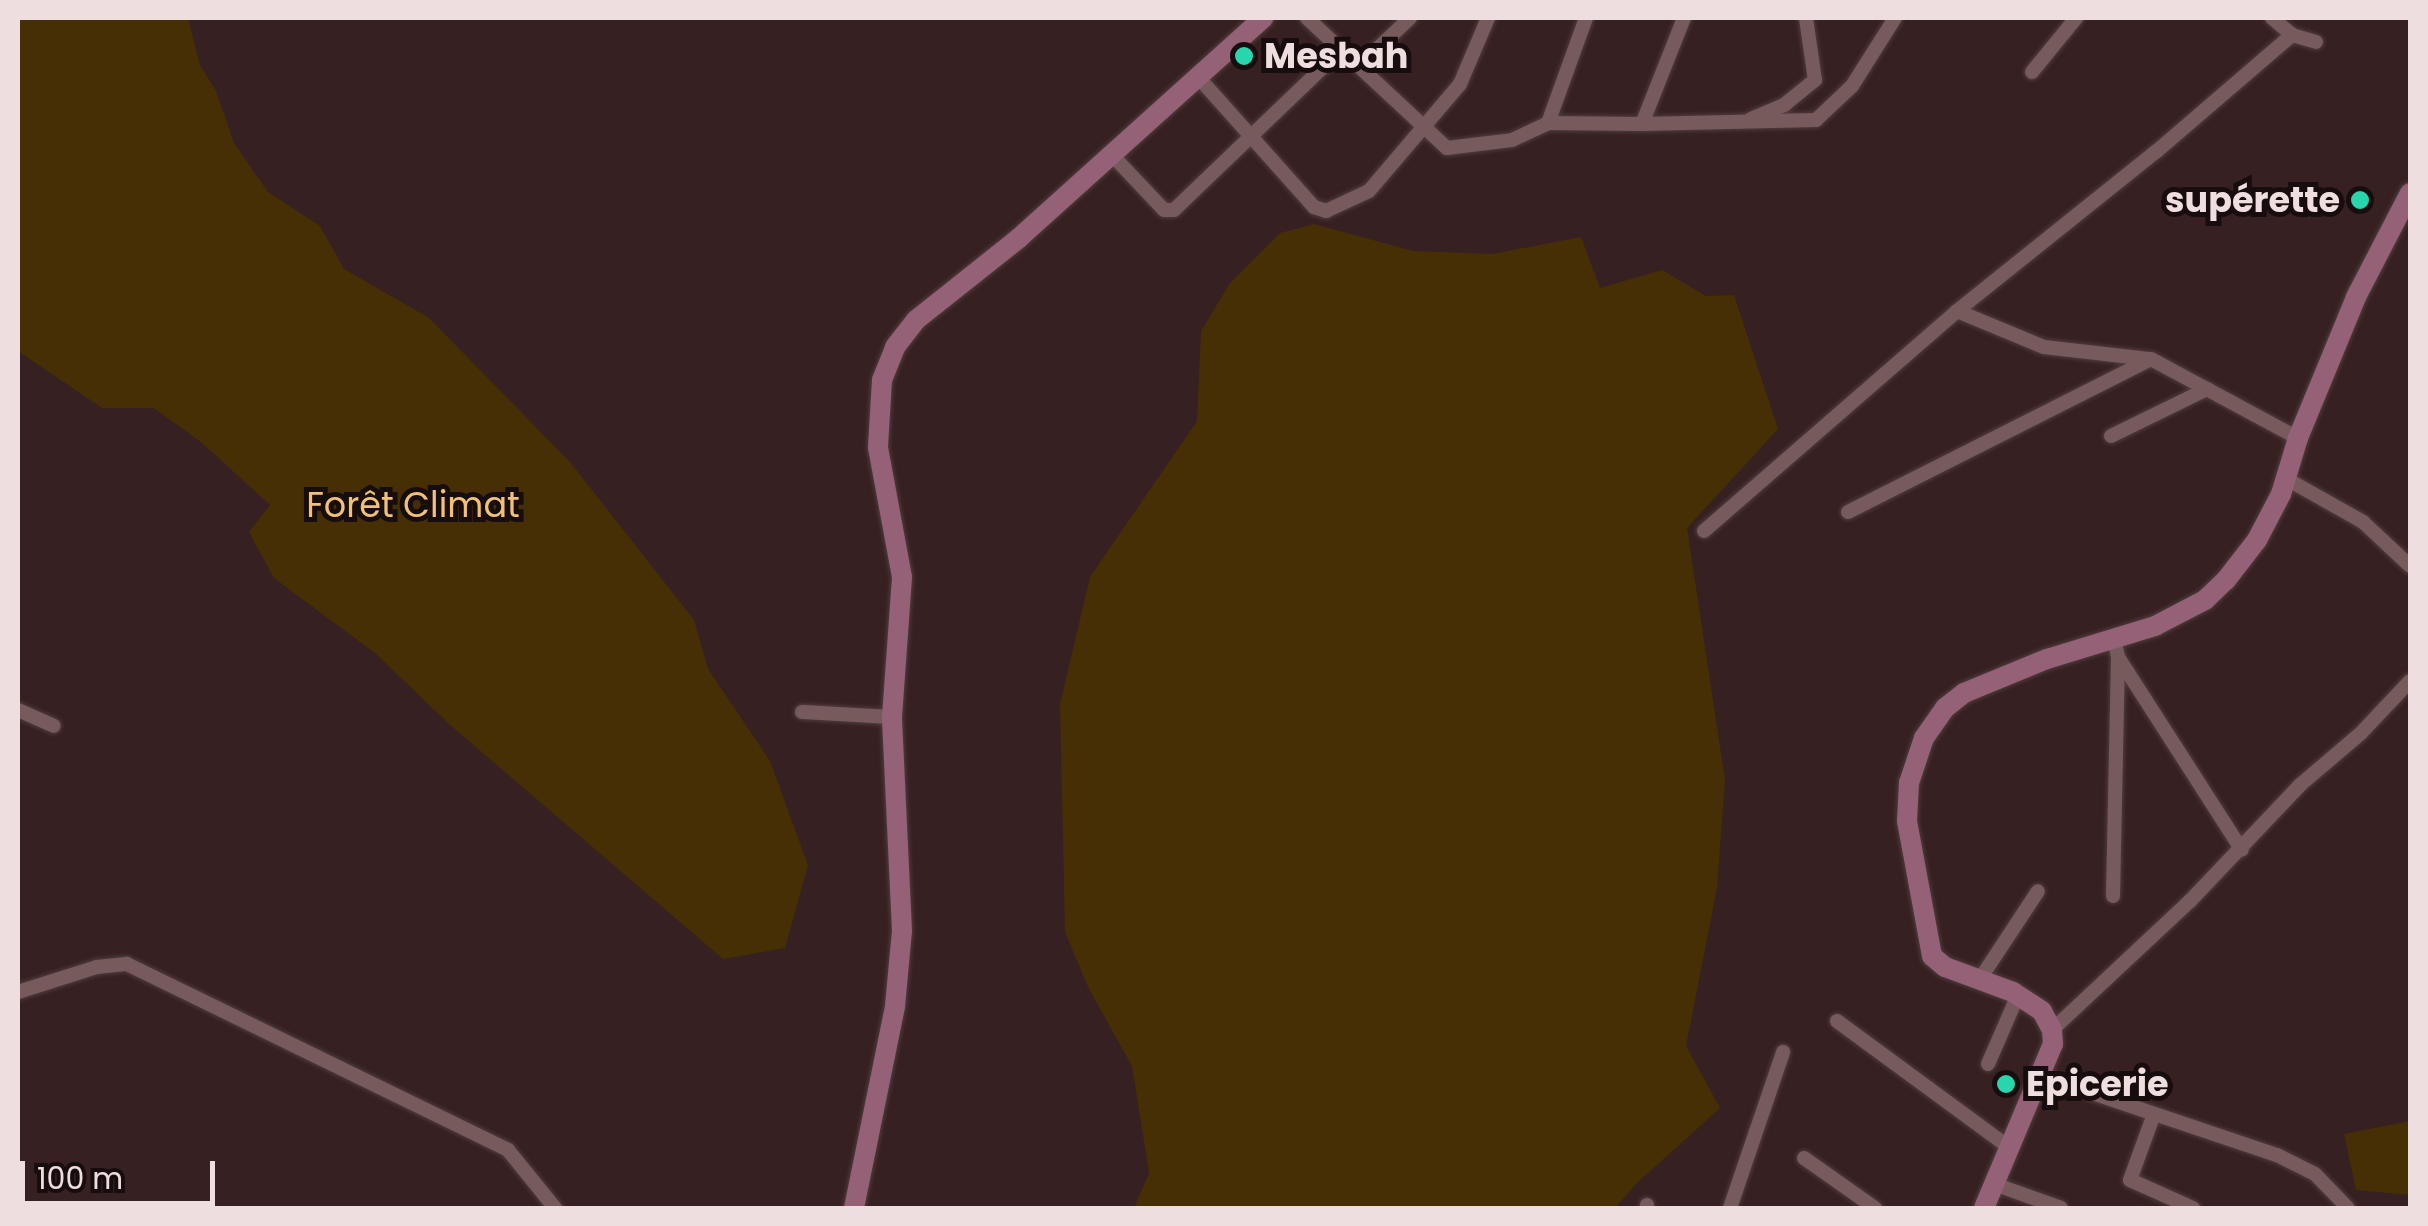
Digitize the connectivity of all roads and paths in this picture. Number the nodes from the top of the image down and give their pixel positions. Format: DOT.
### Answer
graph roads {
  1 [pos="1264,18"];
  2 [pos="1306,18"];
  3 [pos="1410,18"];
  4 [pos="1488,18"];
  5 [pos="1586,18"];
  6 [pos="1684,18"];
  7 [pos="1806,18"];
  8 [pos="1896,18"];
  9 [pos="2076,18"];
  10 [pos="2272,18"];
  11 [pos="2292,35"];
  12 [pos="2316,42"];
  13 [pos="1339,52"];
  14 [pos="1359,66"];
  15 [pos="2032,72"];
  16 [pos="1199,78"];
  17 [pos="1750,119"];
  18 [pos="1548,123"];
  19 [pos="1642,124"];
  20 [pos="1425,126"];
  21 [pos="1252,139"];
  22 [pos="1113,156"];
  23 [pos="2409,191"];
  24 [pos="1957,311"];
  25 [pos="2151,359"];
  26 [pos="2207,389"];
  27 [pos="2112,436"];
  28 [pos="2298,438"];
  29 [pos="2286,478"];
  30 [pos="1848,512"];
  31 [pos="1704,531"];
  32 [pos="2410,566"];
  33 [pos="2116,647"];
  34 [pos="2410,681"];
  35 [pos="18,710"];
  36 [pos="802,712"];
  37 [pos="892,718"];
  38 [pos="54,726"];
  39 [pos="2242,850"];
  40 [pos="2038,891"];
  41 [pos="2113,896"];
  42 [pos="1980,979"];
  43 [pos="18,992"];
  44 [pos="2018,995"];
  45 [pos="1837,1021"];
  46 [pos="2052,1030"];
  47 [pos="1783,1052"];
  48 [pos="1988,1064"];
  49 [pos="2039,1074"];
  50 [pos="2154,1114"];
  51 [pos="2007,1146"];
  52 [pos="1804,1158"];
  53 [pos="1994,1184"];
  54 [pos="555,1208"];
  55 [pos="854,1208"];
  56 [pos="1730,1208"];
  57 [pos="1875,1208"];
  58 [pos="1984,1208"];
  59 [pos="2061,1208"];
  60 [pos="2194,1208"];
  61 [pos="2348,1208"];
  1 -- 16 [label="main road"];
  2 -- 13 [label="street"];
  3 -- 14 [label="street"];
  4 -- 20 [label="street"];
  5 -- 18 [label="street"];
  6 -- 19 [label="street"];
  7 -- 17 [label="street"];
  8 -- 17 [label="street"];
  9 -- 15 [label="street"];
  10 -- 11 [label="street"];
  11 -- 12 [label="street"];
  11 -- 24 [label="street"];
  13 -- 14 [label="street"];
  13 -- 21 [label="street"];
  14 -- 20 [label="street"];
  16 -- 21 [label="street"];
  16 -- 22 [label="main road"];
  17 -- 19 [label="street"];
  18 -- 19 [label="street"];
  18 -- 20 [label="street"];
  20 -- 21 [label="street"];
  21 -- 22 [label="street"];
  22 -- 37 [label="main road"];
  23 -- 28 [label="main road"];
  24 -- 25 [label="street"];
  24 -- 31 [label="street"];
  25 -- 26 [label="street"];
  25 -- 30 [label="street"];
  26 -- 27 [label="street"];
  26 -- 28 [label="street"];
  28 -- 29 [label="main road"];
  29 -- 32 [label="street"];
  29 -- 33 [label="main road"];
  33 -- 39 [label="street"];
  33 -- 41 [label="street"];
  33 -- 42 [label="main road"];
  34 -- 39 [label="street"];
  35 -- 38 [label="street"];
  36 -- 37 [label="street"];
  37 -- 55 [label="main road"];
  39 -- 46 [label="street"];
  40 -- 42 [label="street"];
  42 -- 44 [label="main road"];
  43 -- 54 [label="street"];
  44 -- 46 [label="main road"];
  44 -- 48 [label="street"];
  45 -- 51 [label="street"];
  46 -- 49 [label="main road"];
  47 -- 56 [label="street"];
  49 -- 50 [label="street"];
  49 -- 51 [label="main road"];
  50 -- 60 [label="street"];
  50 -- 61 [label="street"];
  51 -- 53 [label="main road"];
  52 -- 57 [label="street"];
  53 -- 58 [label="main road"];
  53 -- 59 [label="street"];
}
